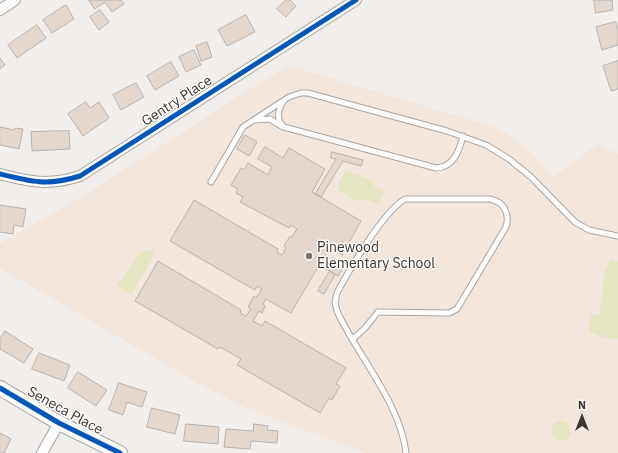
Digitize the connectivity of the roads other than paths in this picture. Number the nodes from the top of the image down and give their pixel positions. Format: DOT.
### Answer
graph roads {
  1 [pos="15,0"];
  2 [pos="356,0"];
  3 [pos="0,10"];
  4 [pos="285,100"];
  5 [pos="252,120"];
  6 [pos="284,127"];
  7 [pos="463,136"];
  8 [pos="0,174"];
  9 [pos="211,182"];
  10 [pos="618,236"];
  11 [pos="353,339"];
  12 [pos="0,388"];
  13 [pos="59,423"];
  14 [pos="42,453"];
  15 [pos="120,453"];
  16 [pos="406,453"];
  1 -- 3 [label="street"];
  2 -- 8 [label="street, Gentry Place"];
  4 -- 5 [label="lane"];
  4 -- 6 [label="lane"];
  4 -- 7 [label="lane"];
  5 -- 6 [label="lane"];
  5 -- 9 [label="lane"];
  6 -- 7 [label="lane"];
  7 -- 10 [label="lane"];
  11 -- 11 [label="lane"];
  11 -- 16 [label="lane"];
  12 -- 13 [label="street, Seneca Place"];
  13 -- 14 [label="street"];
  13 -- 15 [label="street, Seneca Place"];
}
